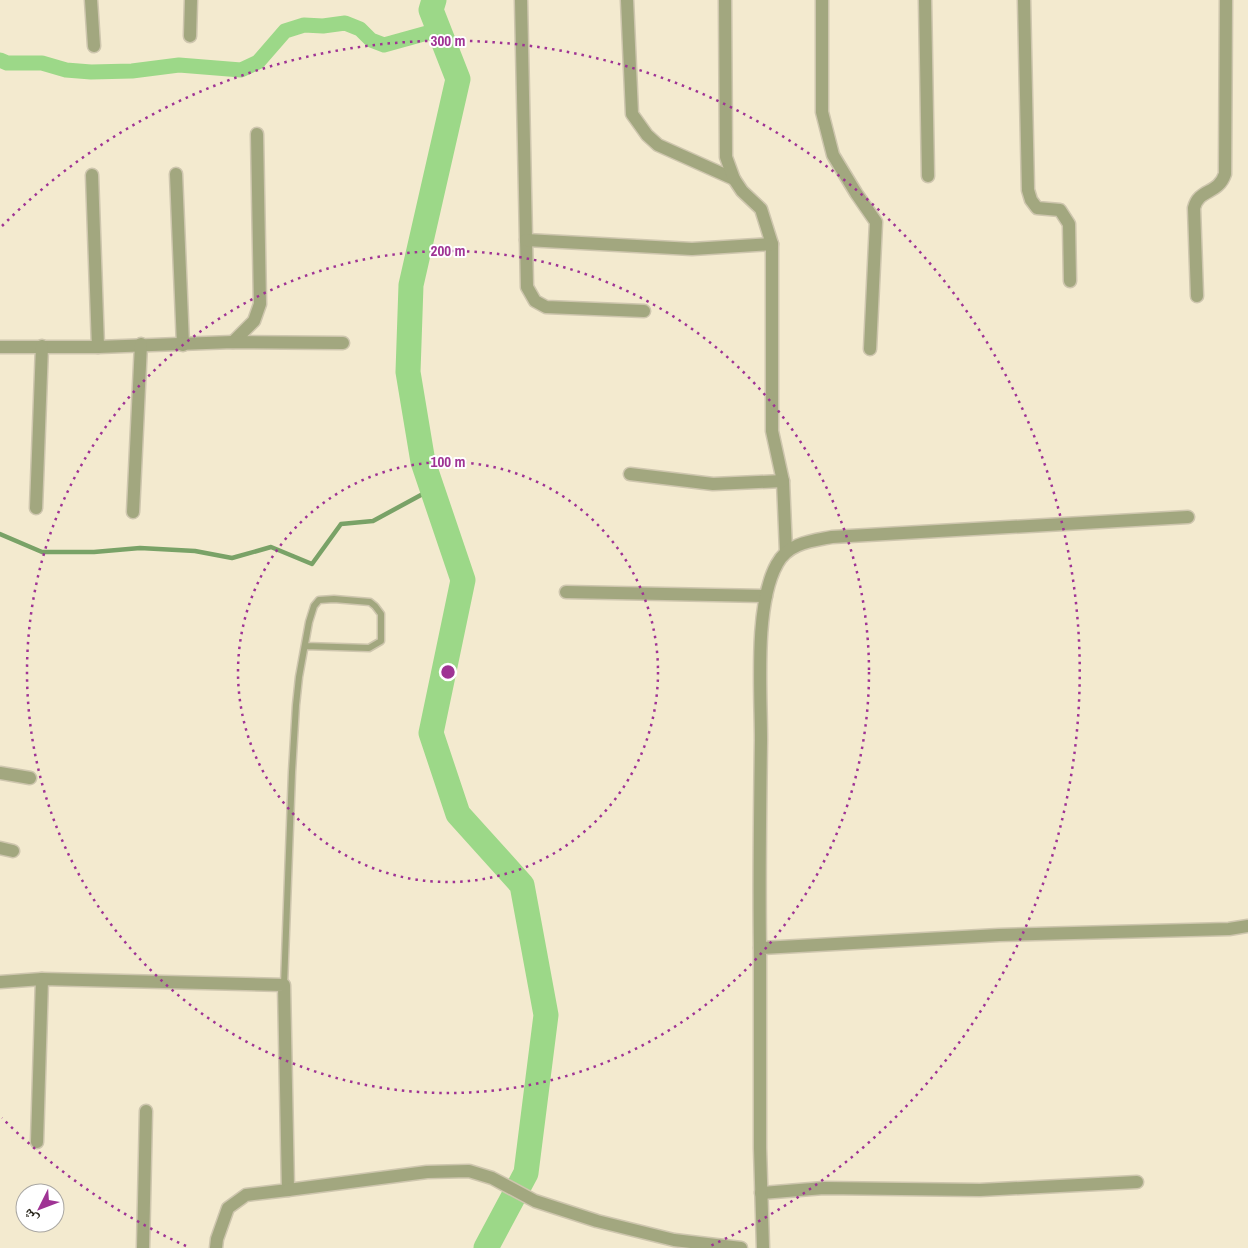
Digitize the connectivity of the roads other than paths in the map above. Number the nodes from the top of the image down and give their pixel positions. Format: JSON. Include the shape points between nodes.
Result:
{"nodes":[{"id":1,"x":91,"y":0,"type":"edge"},
{"id":2,"x":191,"y":0,"type":"edge"},
{"id":3,"x":521,"y":0,"type":"edge"},
{"id":4,"x":627,"y":0,"type":"edge"},
{"id":5,"x":725,"y":0,"type":"edge"},
{"id":6,"x":822,"y":0,"type":"edge"},
{"id":7,"x":926,"y":0,"type":"edge"},
{"id":8,"x":1024,"y":0,"type":"edge"},
{"id":9,"x":1226,"y":0,"type":"edge"},
{"id":10,"x":190,"y":36,"type":"dead end"},
{"id":11,"x":94,"y":46,"type":"dead end"},
{"id":12,"x":257,"y":134,"type":"dead end"},
{"id":13,"x":176,"y":174,"type":"dead end"},
{"id":14,"x":92,"y":175,"type":"dead end"},
{"id":15,"x":928,"y":176,"type":"dead end"},
{"id":16,"x":734,"y":179,"type":"junction"},
{"id":17,"x":526,"y":240,"type":"junction"},
{"id":18,"x":772,"y":244,"type":"junction"},
{"id":19,"x":1070,"y":280,"type":"dead end"},
{"id":20,"x":1197,"y":296,"type":"dead end"},
{"id":21,"x":644,"y":311,"type":"dead end"},
{"id":22,"x":233,"y":342,"type":"junction"},
{"id":23,"x":343,"y":343,"type":"dead end"},
{"id":24,"x":141,"y":344,"type":"junction"},
{"id":25,"x":183,"y":345,"type":"junction"},
{"id":26,"x":42,"y":346,"type":"junction"},
{"id":27,"x":0,"y":347,"type":"edge"},
{"id":28,"x":98,"y":347,"type":"junction"},
{"id":29,"x":870,"y":350,"type":"dead end"},
{"id":30,"x":630,"y":474,"type":"dead end"},
{"id":31,"x":783,"y":481,"type":"junction"},
{"id":32,"x":36,"y":508,"type":"dead end"},
{"id":33,"x":132,"y":512,"type":"dead end"},
{"id":34,"x":1188,"y":517,"type":"dead end"},
{"id":35,"x":786,"y":551,"type":"junction"},
{"id":36,"x":566,"y":592,"type":"dead end"},
{"id":37,"x":766,"y":596,"type":"junction"},
{"id":38,"x":305,"y":646,"type":"junction"},
{"id":39,"x":0,"y":772,"type":"edge"},
{"id":40,"x":30,"y":778,"type":"dead end"},
{"id":41,"x":0,"y":848,"type":"edge"},
{"id":42,"x":13,"y":851,"type":"dead end"},
{"id":43,"x":1248,"y":926,"type":"edge"},
{"id":44,"x":760,"y":948,"type":"junction"},
{"id":45,"x":42,"y":979,"type":"junction"},
{"id":46,"x":0,"y":982,"type":"edge"},
{"id":47,"x":284,"y":985,"type":"junction"},
{"id":48,"x":146,"y":1112,"type":"dead end"},
{"id":49,"x":37,"y":1142,"type":"dead end"},
{"id":50,"x":1137,"y":1182,"type":"dead end"},
{"id":51,"x":288,"y":1190,"type":"junction"},
{"id":52,"x":761,"y":1193,"type":"junction"},
{"id":53,"x":143,"y":1248,"type":"edge"},
{"id":54,"x":216,"y":1248,"type":"edge"},
{"id":55,"x":741,"y":1248,"type":"edge"},
{"id":56,"x":763,"y":1248,"type":"edge"}],
"edges":[{"from":1,"to":11,"type":"street"},
{"from":2,"to":10,"type":"street"},
{"from":3,"to":17,"type":"street"},
{"from":4,"to":16,"type":"street","via":[[632,114],[658,145]]},
{"from":5,"to":16,"type":"street","via":[[726,157]]},
{"from":6,"to":29,"type":"street","via":[[822,112],[833,155],[876,222]]},
{"from":7,"to":15,"type":"street"},
{"from":8,"to":19,"type":"street","via":[[1028,190],[1037,208],[1060,210],[1069,224]]},
{"from":9,"to":20,"type":"street","via":[[1225,174],[1219,185],[1198,198],[1194,208]]},
{"from":12,"to":22,"type":"street","via":[[260,304],[254,321]]},
{"from":13,"to":25,"type":"street"},
{"from":14,"to":28,"type":"street"},
{"from":16,"to":18,"type":"street","via":[[761,209]]},
{"from":17,"to":18,"type":"street","via":[[692,248]]},
{"from":17,"to":21,"type":"street","via":[[527,287],[535,301],[546,306]]},
{"from":18,"to":31,"type":"street","via":[[772,431]]},
{"from":22,"to":23,"type":"street"},
{"from":22,"to":25,"type":"street"},
{"from":24,"to":25,"type":"street"},
{"from":24,"to":28,"type":"street"},
{"from":24,"to":33,"type":"street"},
{"from":26,"to":27,"type":"street"},
{"from":26,"to":28,"type":"street"},
{"from":26,"to":32,"type":"street"},
{"from":30,"to":31,"type":"street","via":[[713,484]]},
{"from":31,"to":35,"type":"street"},
{"from":34,"to":35,"type":"street","via":[[832,537],[800,544]]},
{"from":35,"to":37,"type":"street","via":[[777,563]]},
{"from":36,"to":37,"type":"street"},
{"from":37,"to":44,"type":"street","via":[[762,625]]},
{"from":38,"to":38,"type":"lane","via":[[314,606],[320,600],[370,602],[380,614],[381,641],[369,648]]},
{"from":38,"to":47,"type":"lane","via":[[296,704]]},
{"from":39,"to":40,"type":"street"},
{"from":41,"to":42,"type":"street"},
{"from":43,"to":44,"type":"street"},
{"from":44,"to":52,"type":"street"},
{"from":45,"to":46,"type":"street"},
{"from":45,"to":47,"type":"street"},
{"from":45,"to":49,"type":"street"},
{"from":47,"to":51,"type":"street"},
{"from":48,"to":53,"type":"street"},
{"from":50,"to":52,"type":"street","via":[[980,1190],[824,1188]]},
{"from":51,"to":54,"type":"street","via":[[246,1195],[228,1208]]},
{"from":51,"to":55,"type":"street","via":[[418,1173],[469,1171],[503,1183],[535,1201],[597,1222],[674,1240]]},
{"from":52,"to":56,"type":"street"}]}
